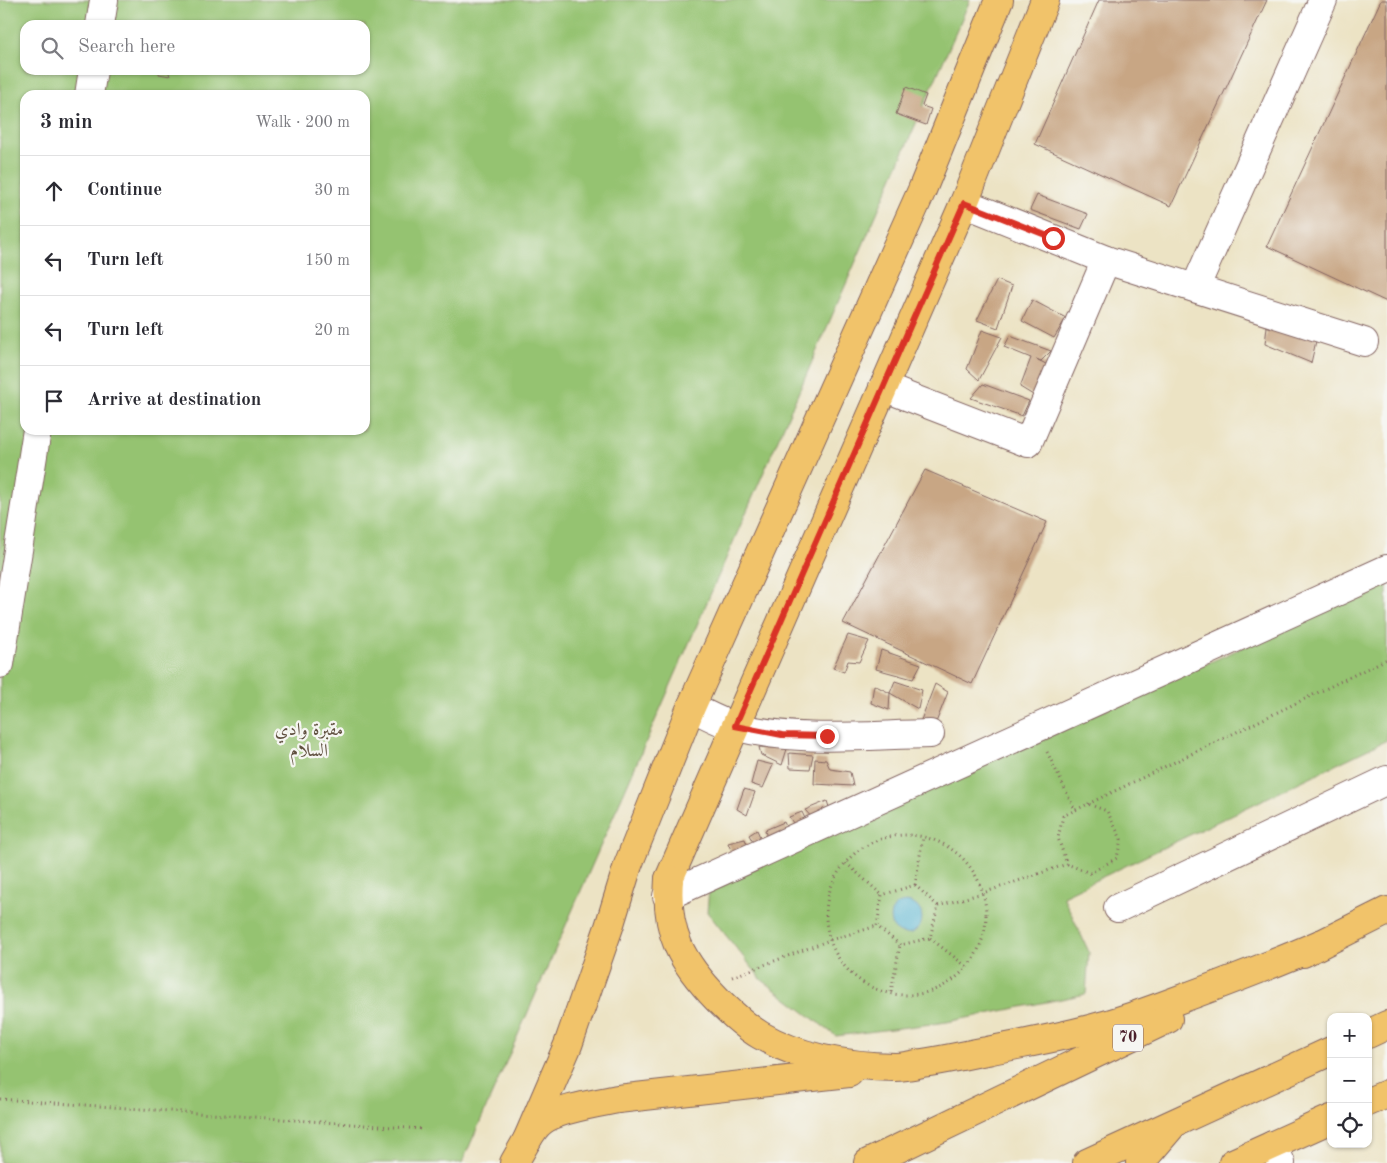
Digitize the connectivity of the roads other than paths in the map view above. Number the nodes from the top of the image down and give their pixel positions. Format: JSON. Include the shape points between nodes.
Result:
{"nodes":[{"id":1,"x":104,"y":0,"type":"edge"},
{"id":2,"x":999,"y":0,"type":"edge"},
{"id":3,"x":1044,"y":0,"type":"edge"},
{"id":4,"x":1322,"y":0,"type":"edge"},
{"id":5,"x":101,"y":20,"type":"edge"},
{"id":6,"x":92,"y":75,"type":"edge"},
{"id":7,"x":90,"y":90,"type":"edge"},
{"id":8,"x":964,"y":203,"type":"junction"},
{"id":9,"x":1106,"y":260,"type":"junction"},
{"id":10,"x":1195,"y":288,"type":"junction"},
{"id":11,"x":1364,"y":342,"type":"dead end"},
{"id":12,"x":884,"y":387,"type":"junction"},
{"id":13,"x":36,"y":435,"type":"edge"},
{"id":14,"x":1387,"y":569,"type":"edge"},
{"id":15,"x":0,"y":664,"type":"edge"},
{"id":16,"x":691,"y":707,"type":"junction"},
{"id":17,"x":735,"y":726,"type":"junction"},
{"id":18,"x":930,"y":734,"type":"dead end"},
{"id":19,"x":1386,"y":783,"type":"edge"},
{"id":20,"x":668,"y":887,"type":"junction"},
{"id":21,"x":1118,"y":908,"type":"dead end"},
{"id":22,"x":1387,"y":911,"type":"edge"},
{"id":23,"x":1320,"y":944,"type":"junction"},
{"id":24,"x":1387,"y":1025,"type":"edge"},
{"id":25,"x":1372,"y":1032,"type":"edge"},
{"id":26,"x":1327,"y":1053,"type":"edge"},
{"id":27,"x":898,"y":1067,"type":"junction"},
{"id":28,"x":1387,"y":1094,"type":"edge"},
{"id":29,"x":1372,"y":1100,"type":"edge"},
{"id":30,"x":1177,"y":1121,"type":"junction"},
{"id":31,"x":1327,"y":1122,"type":"edge"},
{"id":32,"x":521,"y":1152,"type":"edge"},
{"id":33,"x":1277,"y":1154,"type":"edge"},
{"id":34,"x":868,"y":1163,"type":"edge"},
{"id":35,"x":1086,"y":1163,"type":"edge"},
{"id":36,"x":1140,"y":1163,"type":"edge"},
{"id":37,"x":1233,"y":1163,"type":"edge"}],
"edges":[{"from":1,"to":5,"type":"street"},
{"from":2,"to":16,"type":"main road","via":[[922,190]]},
{"from":3,"to":8,"type":"main road"},
{"from":4,"to":10,"type":"street"},
{"from":6,"to":7,"type":"street"},
{"from":8,"to":9,"type":"street"},
{"from":8,"to":12,"type":"main road"},
{"from":9,"to":10,"type":"street"},
{"from":9,"to":12,"type":"street","via":[[1028,443]]},
{"from":10,"to":11,"type":"street"},
{"from":12,"to":17,"type":"main road"},
{"from":13,"to":15,"type":"street"},
{"from":14,"to":20,"type":"street","via":[[1036,729]]},
{"from":16,"to":17,"type":"street"},
{"from":16,"to":32,"type":"main road","via":[[628,865],[568,1045]]},
{"from":17,"to":18,"type":"street","via":[[782,735]]},
{"from":17,"to":20,"type":"main road"},
{"from":19,"to":21,"type":"street"},
{"from":20,"to":27,"type":"main road","via":[[668,913],[679,950],[705,987],[736,1017],[758,1034],[813,1058]]},
{"from":22,"to":23,"type":"main road","number":"70"},
{"from":23,"to":27,"type":"main road","via":[[1235,979],[1101,1026]]},
{"from":23,"to":34,"type":"main road","number":"70"},
{"from":24,"to":25,"type":"main road"},
{"from":26,"to":30,"type":"main road"},
{"from":27,"to":32,"type":"main road","via":[[618,1099],[543,1120]]},
{"from":28,"to":29,"type":"main road"},
{"from":30,"to":35,"type":"main road"},
{"from":30,"to":36,"type":"main road"},
{"from":31,"to":33,"type":"main road"},
{"from":33,"to":37,"type":"main road"}]}
